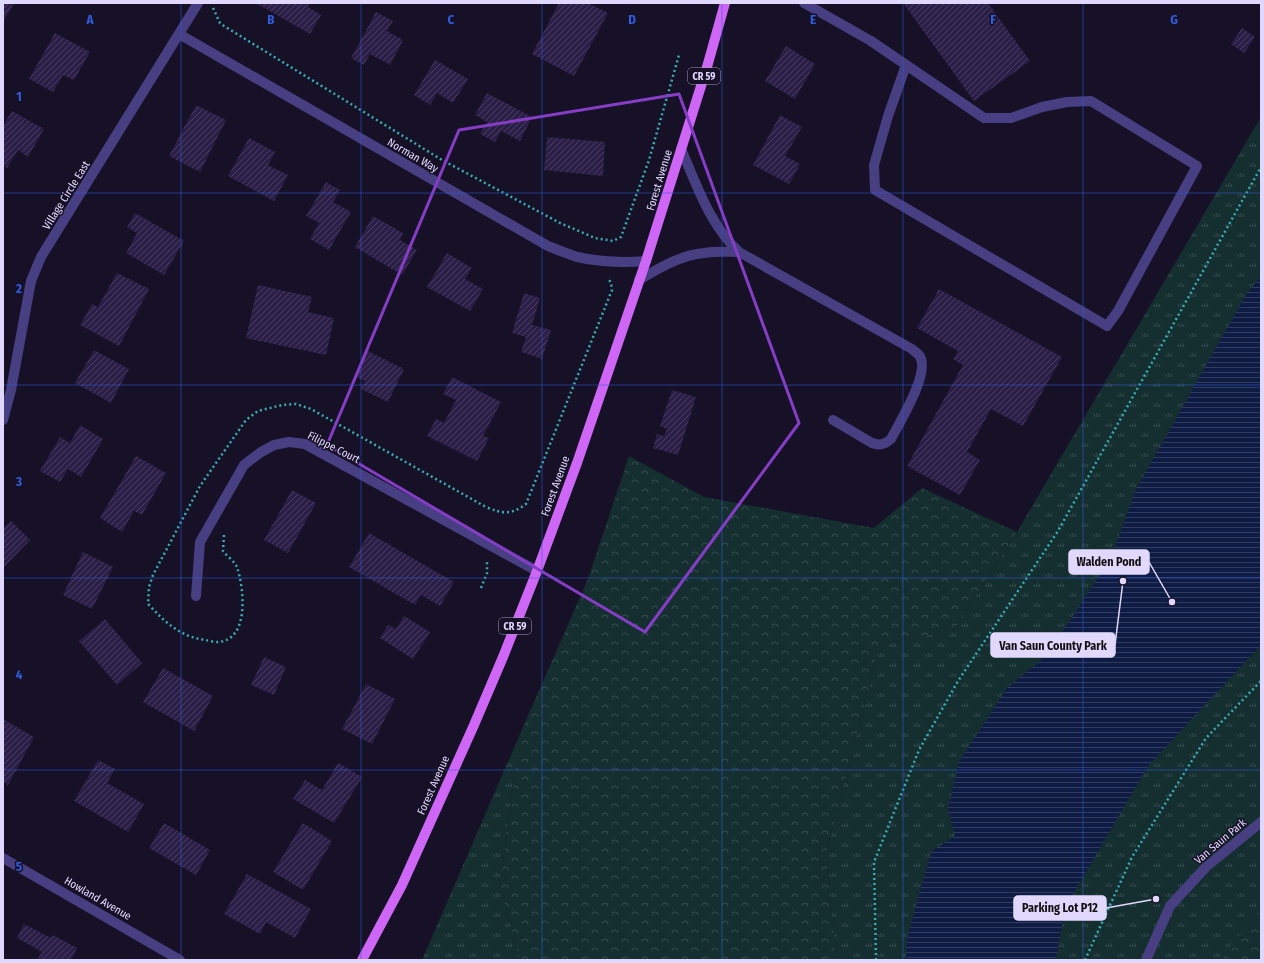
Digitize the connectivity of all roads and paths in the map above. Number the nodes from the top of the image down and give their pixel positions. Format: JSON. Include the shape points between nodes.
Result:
{"nodes":[{"id":1,"x":198,"y":3,"type":"edge"},
{"id":2,"x":212,"y":3,"type":"edge"},
{"id":3,"x":725,"y":3,"type":"edge"},
{"id":4,"x":804,"y":3,"type":"edge"},
{"id":5,"x":179,"y":34,"type":"junction"},
{"id":6,"x":679,"y":55,"type":"dead end"},
{"id":7,"x":906,"y":65,"type":"junction"},
{"id":8,"x":681,"y":149,"type":"junction"},
{"id":9,"x":1261,"y":167,"type":"edge"},
{"id":10,"x":738,"y":252,"type":"junction"},
{"id":11,"x":646,"y":261,"type":"junction"},
{"id":12,"x":608,"y":278,"type":"dead end"},
{"id":13,"x":639,"y":280,"type":"junction"},
{"id":14,"x":3,"y":420,"type":"edge"},
{"id":15,"x":833,"y":420,"type":"dead end"},
{"id":16,"x":224,"y":530,"type":"dead end"},
{"id":17,"x":486,"y":559,"type":"dead end"},
{"id":18,"x":537,"y":571,"type":"junction"},
{"id":19,"x":481,"y":588,"type":"dead end"},
{"id":20,"x":196,"y":596,"type":"dead end"},
{"id":21,"x":1261,"y":681,"type":"edge"},
{"id":22,"x":1261,"y":822,"type":"edge"},
{"id":23,"x":3,"y":858,"type":"edge"},
{"id":24,"x":180,"y":960,"type":"edge"},
{"id":25,"x":362,"y":960,"type":"edge"},
{"id":26,"x":876,"y":960,"type":"edge"},
{"id":27,"x":1085,"y":960,"type":"edge"},
{"id":28,"x":1146,"y":960,"type":"edge"}],
"edges":[{"from":1,"to":5,"type":"street","name":"Village Circle East"},
{"from":2,"to":6,"type":"path","via":[[224,26],[442,160],[560,223],[595,238],[613,241],[621,237],[649,160]]},
{"from":3,"to":8,"type":"main road","name":"Forest Avenue","number":"CR 59"},
{"from":4,"to":7,"type":"street","via":[[871,41]]},
{"from":5,"to":11,"type":"street","name":"Norman Way","via":[[548,246],[606,262]]},
{"from":5,"to":14,"type":"street","name":"Village Circle East","via":[[41,257],[31,281]]},
{"from":7,"to":7,"type":"street","via":[[984,118],[1011,118],[1042,107],[1091,101],[1197,166],[1118,311],[1106,326],[875,190],[874,165]]},
{"from":8,"to":10,"type":"street","via":[[711,218]]},
{"from":8,"to":11,"type":"main road","name":"Forest Avenue","number":"CR 59"},
{"from":9,"to":26,"type":"path","via":[[1058,531],[958,681],[919,750],[874,862]]},
{"from":10,"to":13,"type":"street","via":[[703,252],[685,257]]},
{"from":10,"to":15,"type":"street","via":[[919,355],[922,362],[918,388],[891,439],[885,444],[877,445]]},
{"from":11,"to":13,"type":"main road","name":"Forest Avenue","number":"CR 59"},
{"from":12,"to":16,"type":"path","via":[[612,290],[526,504],[520,509],[503,512],[486,507],[311,409],[296,404],[258,411],[246,420],[200,486],[153,575],[148,604],[166,623],[193,638],[218,642],[229,638],[239,628],[243,604],[241,584],[236,565],[223,551]]},
{"from":13,"to":18,"type":"main road","name":"Forest Avenue","number":"CR 59","via":[[577,464]]},
{"from":17,"to":19,"type":"path","via":[[487,572]]},
{"from":18,"to":20,"type":"street","name":"Filippe Court","via":[[305,444],[289,442],[274,445],[244,465],[200,542]]},
{"from":18,"to":25,"type":"main road","name":"Forest Avenue","number":"CR 59","via":[[503,657],[402,885]]},
{"from":21,"to":27,"type":"path","via":[[1206,738],[1132,857]]},
{"from":22,"to":28,"type":"street","name":"Van Saun Park","via":[[1206,866],[1170,906]]},
{"from":23,"to":24,"type":"street","name":"Howland Avenue"}]}
